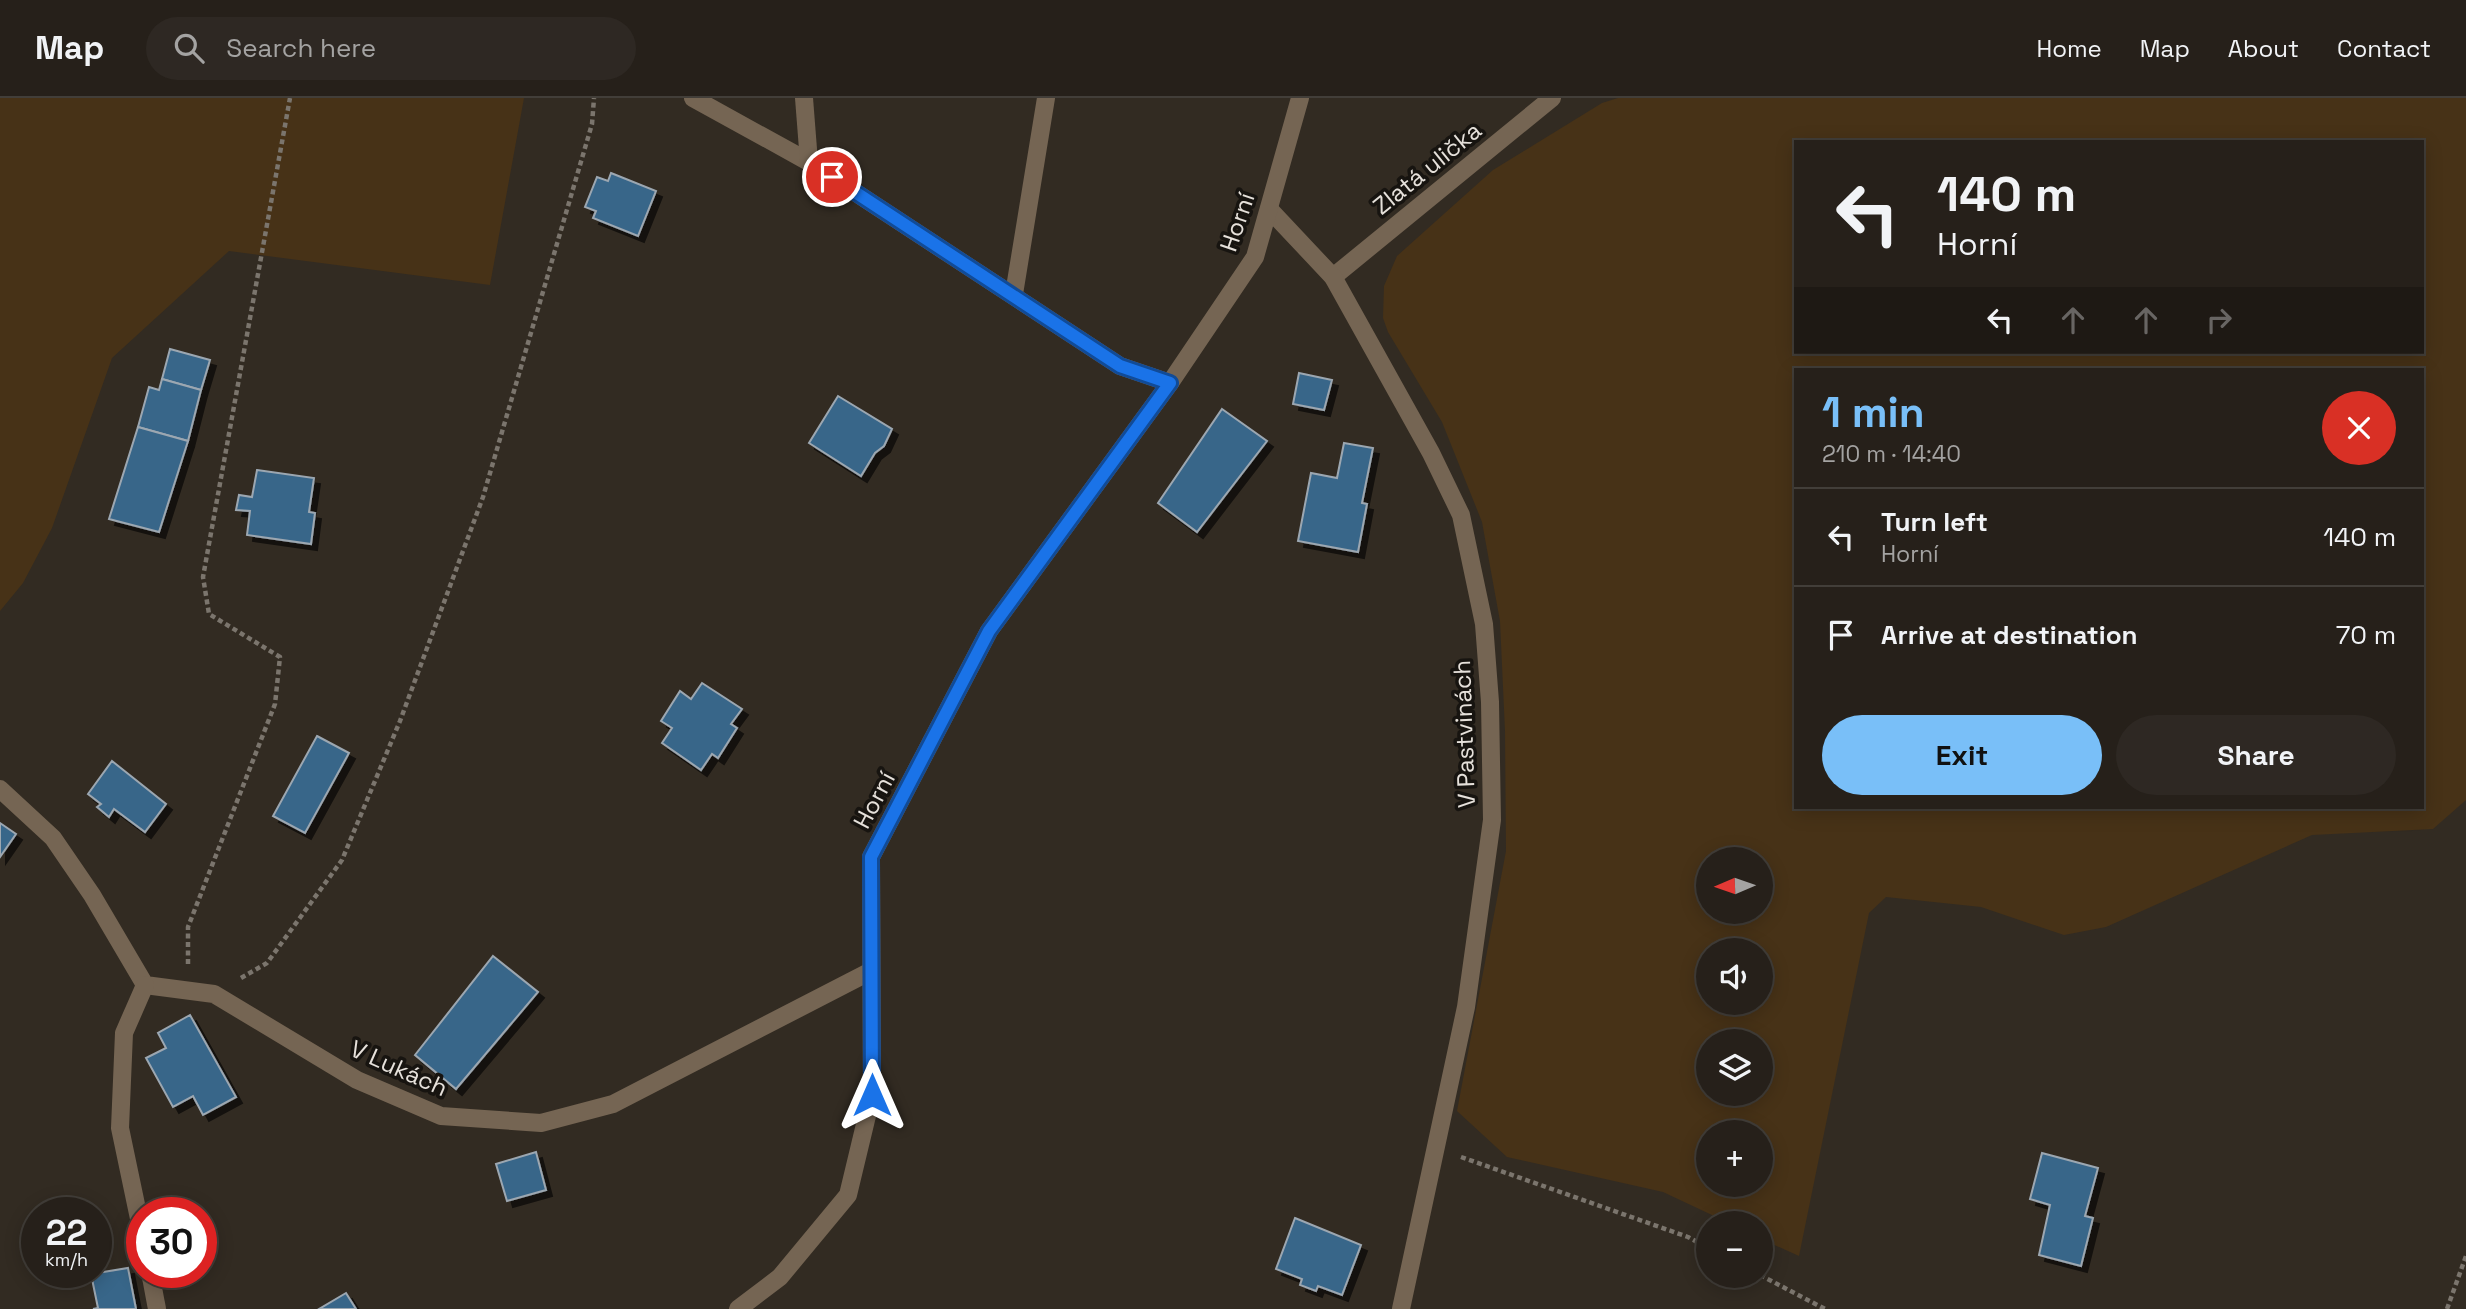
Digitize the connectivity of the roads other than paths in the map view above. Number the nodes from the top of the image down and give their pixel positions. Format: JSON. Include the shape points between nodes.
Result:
{"nodes":[{"id":1,"x":693,"y":98,"type":"edge"},
{"id":2,"x":804,"y":98,"type":"edge"},
{"id":3,"x":1046,"y":98,"type":"edge"},
{"id":4,"x":1300,"y":98,"type":"edge"},
{"id":5,"x":1552,"y":98,"type":"edge"},
{"id":6,"x":809,"y":162,"type":"junction"},
{"id":7,"x":1269,"y":209,"type":"junction"},
{"id":8,"x":1333,"y":276,"type":"junction"},
{"id":9,"x":1014,"y":294,"type":"junction"},
{"id":10,"x":1170,"y":383,"type":"junction"},
{"id":11,"x":0,"y":789,"type":"edge"},
{"id":12,"x":872,"y":971,"type":"junction"},
{"id":13,"x":145,"y":985,"type":"junction"},
{"id":14,"x":134,"y":1197,"type":"edge"},
{"id":15,"x":153,"y":1288,"type":"edge"},
{"id":16,"x":157,"y":1309,"type":"edge"},
{"id":17,"x":738,"y":1309,"type":"edge"},
{"id":18,"x":1401,"y":1309,"type":"edge"}],
"edges":[{"from":1,"to":6,"type":"street"},
{"from":2,"to":6,"type":"street"},
{"from":3,"to":9,"type":"street"},
{"from":4,"to":7,"type":"street","name":"Horní"},
{"from":5,"to":8,"type":"street","name":"Zlatá ulička"},
{"from":6,"to":9,"type":"street"},
{"from":7,"to":8,"type":"street","name":"V Pastvinách"},
{"from":7,"to":10,"type":"street","name":"Horní","via":[[1255,257]]},
{"from":8,"to":18,"type":"street","name":"V Pastvinách","via":[[1461,515],[1484,624],[1490,702],[1492,820],[1466,1007]]},
{"from":9,"to":10,"type":"street","via":[[1120,366]]},
{"from":10,"to":12,"type":"street","name":"Horní","via":[[989,631],[871,857]]},
{"from":11,"to":13,"type":"street","via":[[53,838]]},
{"from":12,"to":13,"type":"street","name":"V Lukách","via":[[613,1104],[541,1123],[441,1116],[358,1080],[214,994]]},
{"from":12,"to":17,"type":"street","name":"Horní","via":[[872,1095],[848,1195],[780,1277]]},
{"from":13,"to":14,"type":"street","via":[[124,1032],[120,1128]]},
{"from":15,"to":16,"type":"street"}]}
